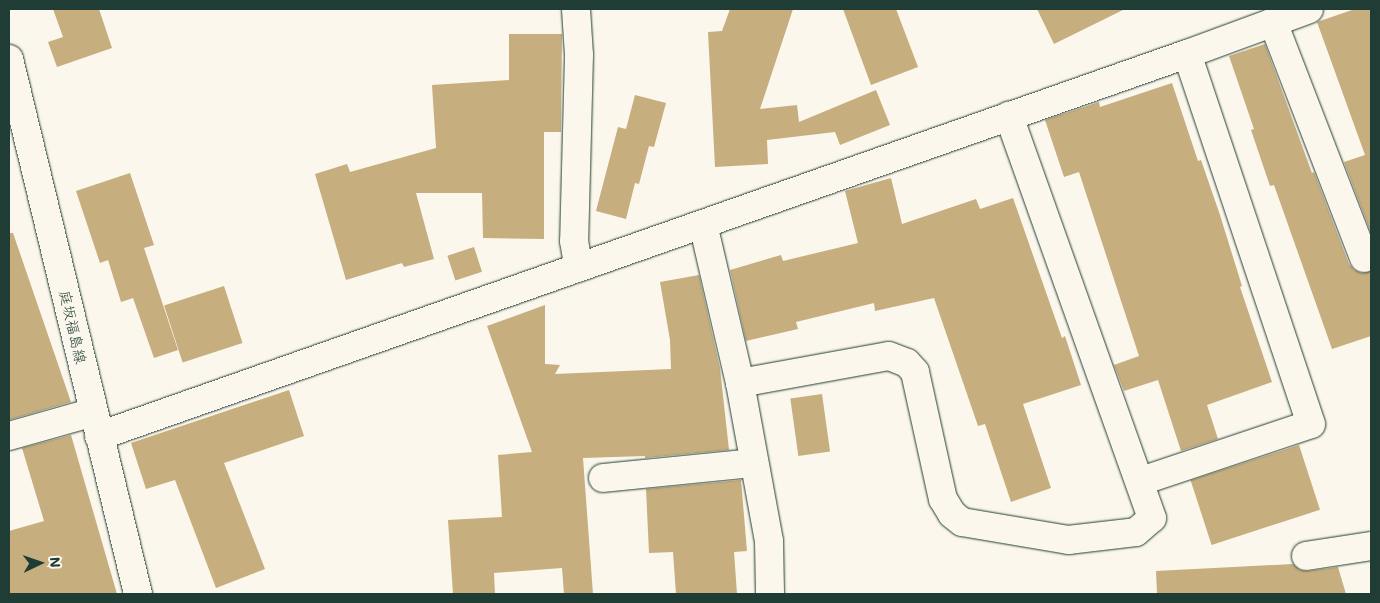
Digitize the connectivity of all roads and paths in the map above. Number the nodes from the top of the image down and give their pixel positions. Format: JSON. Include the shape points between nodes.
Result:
{"nodes":[{"id":1,"x":576,"y":9,"type":"edge"},
{"id":2,"x":1309,"y":9,"type":"edge"},
{"id":3,"x":1273,"y":22,"type":"junction"},
{"id":4,"x":1187,"y":54,"type":"junction"},
{"id":5,"x":9,"y":59,"type":"edge"},
{"id":6,"x":1010,"y":116,"type":"junction"},
{"id":7,"x":16,"y":123,"type":"edge"},
{"id":8,"x":703,"y":224,"type":"junction"},
{"id":9,"x":1364,"y":258,"type":"dead end"},
{"id":10,"x":579,"y":268,"type":"junction"},
{"id":11,"x":740,"y":383,"type":"junction"},
{"id":12,"x":96,"y":424,"type":"junction"},
{"id":13,"x":9,"y":436,"type":"edge"},
{"id":14,"x":753,"y":463,"type":"junction"},
{"id":15,"x":603,"y":478,"type":"dead end"},
{"id":16,"x":1141,"y":481,"type":"junction"},
{"id":17,"x":1371,"y":546,"type":"edge"},
{"id":18,"x":1306,"y":556,"type":"dead end"},
{"id":19,"x":138,"y":594,"type":"edge"},
{"id":20,"x":770,"y":594,"type":"edge"}],
"edges":[{"from":1,"to":10,"type":"street","via":[[579,55],[574,241]]},
{"from":2,"to":3,"type":"street"},
{"from":3,"to":4,"type":"street"},
{"from":3,"to":9,"type":"street"},
{"from":4,"to":6,"type":"street"},
{"from":4,"to":16,"type":"street","via":[[1311,424]]},
{"from":5,"to":7,"type":"street","name":"庭坂福島線"},
{"from":6,"to":8,"type":"street"},
{"from":6,"to":16,"type":"street"},
{"from":7,"to":12,"type":"street","name":"庭坂福島線"},
{"from":8,"to":10,"type":"street"},
{"from":8,"to":11,"type":"street"},
{"from":10,"to":12,"type":"street"},
{"from":11,"to":14,"type":"street"},
{"from":11,"to":16,"type":"street","via":[[890,356],[907,363],[915,372],[943,499],[952,514],[962,522],[1068,540],[1136,532],[1152,518]]},
{"from":12,"to":13,"type":"street"},
{"from":12,"to":19,"type":"street","name":"庭坂福島線"},
{"from":14,"to":15,"type":"street"},
{"from":14,"to":20,"type":"street","via":[[769,541]]},
{"from":17,"to":18,"type":"street"}]}
